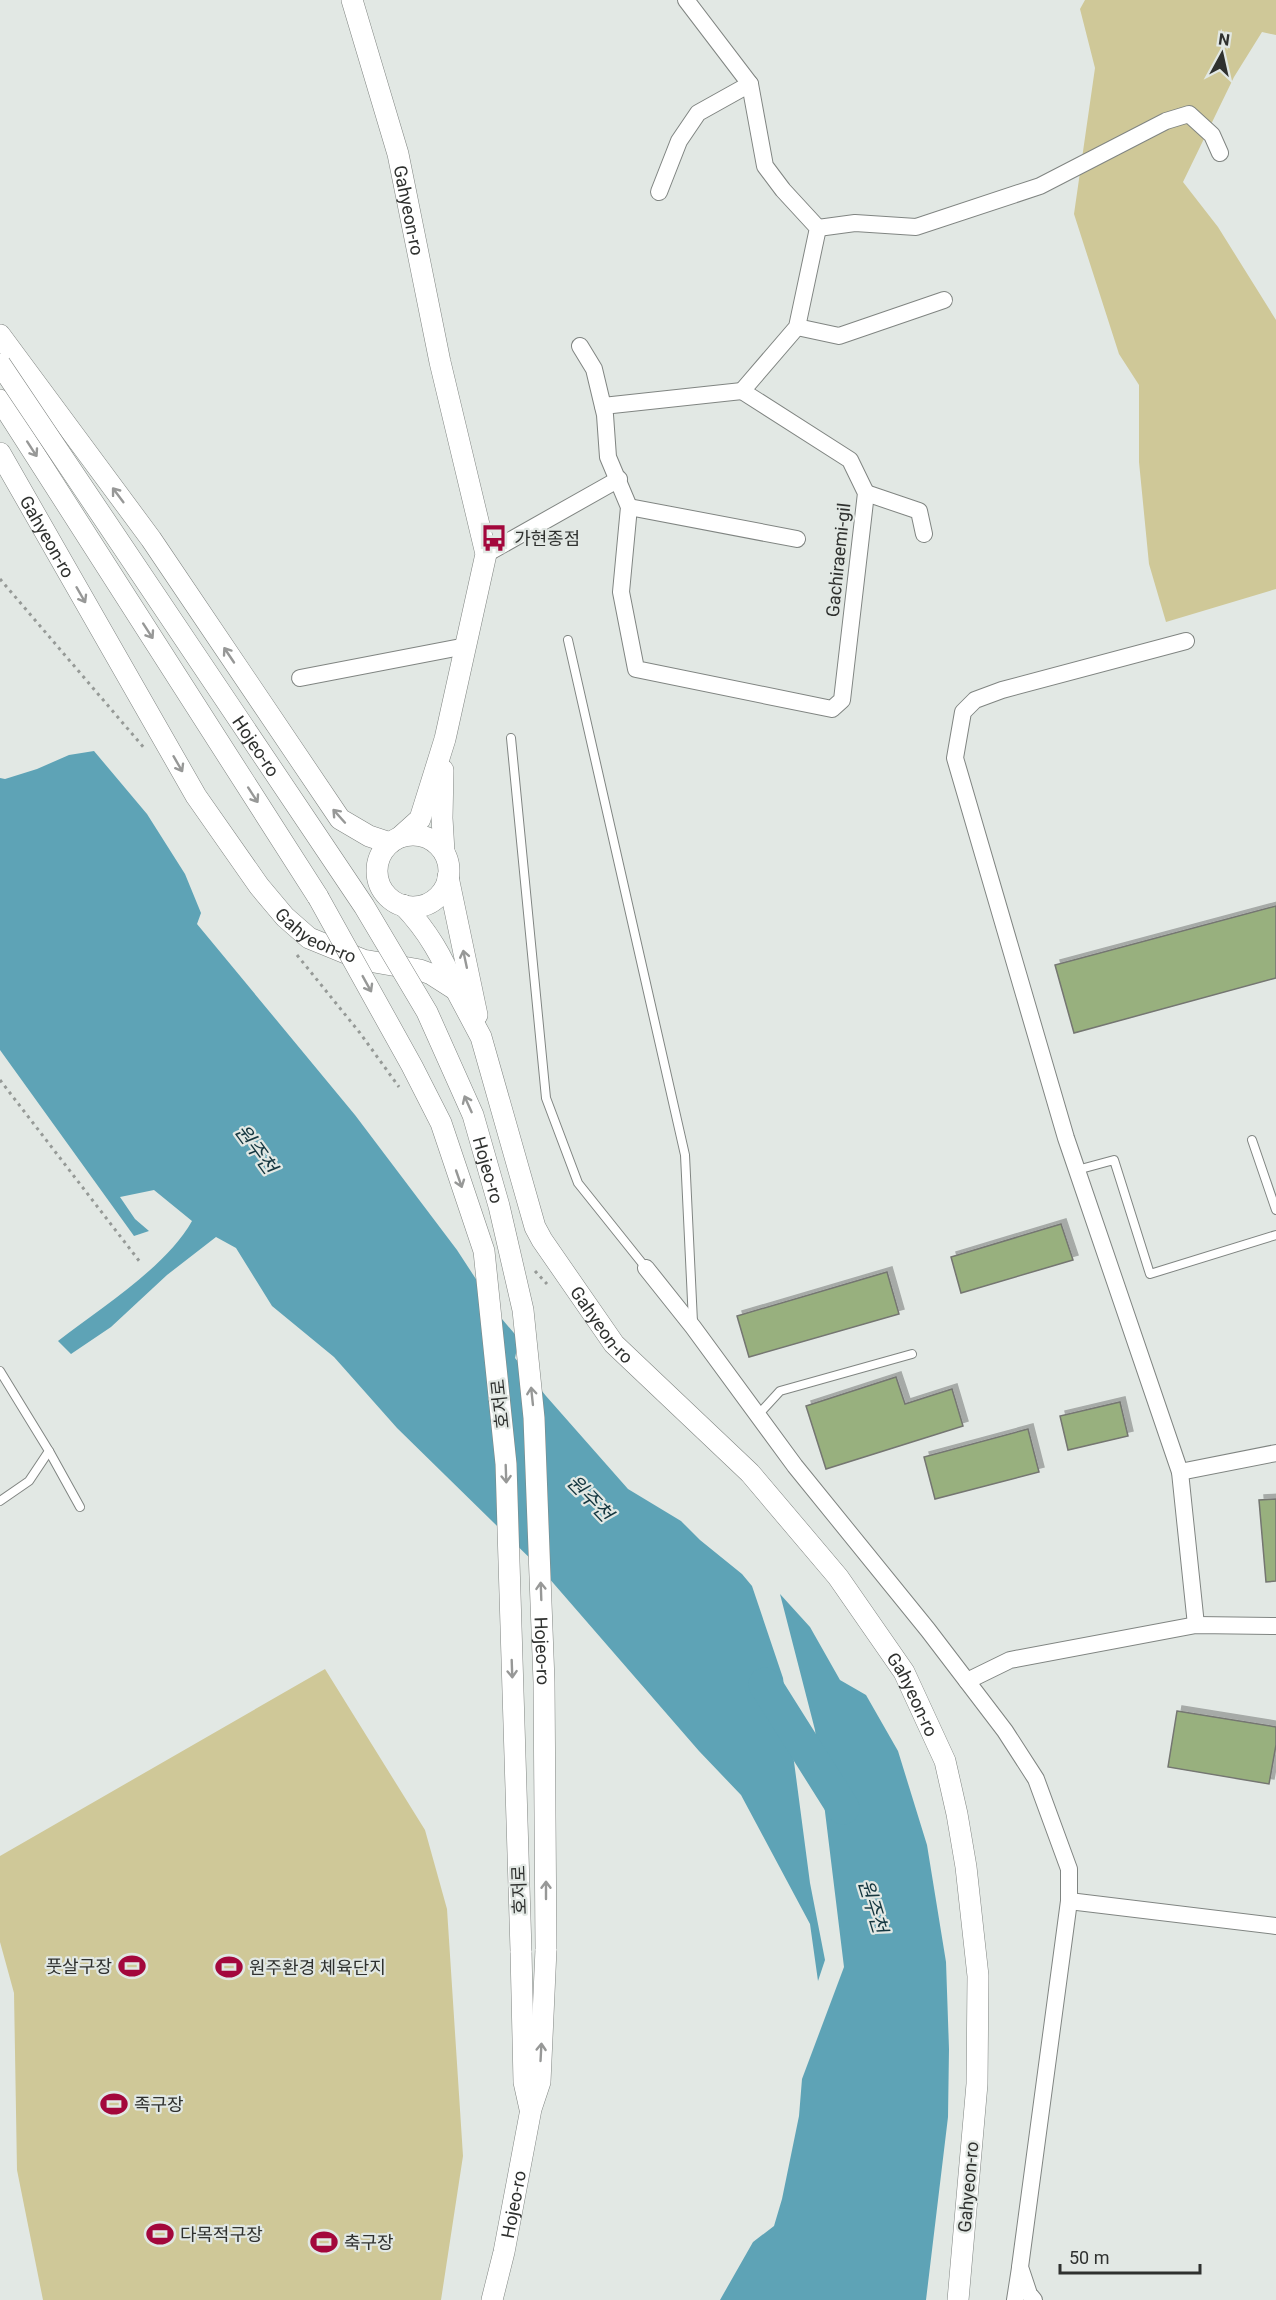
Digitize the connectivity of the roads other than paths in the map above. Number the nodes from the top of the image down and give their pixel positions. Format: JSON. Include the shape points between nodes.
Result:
{"nodes":[{"id":1,"x":352,"y":0,"type":"edge"},
{"id":2,"x":686,"y":0,"type":"edge"},
{"id":3,"x":750,"y":84,"type":"junction"},
{"id":4,"x":1220,"y":153,"type":"dead end"},
{"id":5,"x":659,"y":192,"type":"dead end"},
{"id":6,"x":818,"y":228,"type":"junction"},
{"id":7,"x":944,"y":300,"type":"dead end"},
{"id":8,"x":797,"y":327,"type":"junction"},
{"id":9,"x":0,"y":335,"type":"edge"},
{"id":10,"x":580,"y":346,"type":"dead end"},
{"id":11,"x":0,"y":364,"type":"edge"},
{"id":12,"x":742,"y":391,"type":"junction"},
{"id":13,"x":0,"y":400,"type":"edge"},
{"id":14,"x":603,"y":406,"type":"junction"},
{"id":15,"x":0,"y":453,"type":"edge"},
{"id":16,"x":619,"y":478,"type":"junction"},
{"id":17,"x":866,"y":493,"type":"junction"},
{"id":18,"x":629,"y":507,"type":"junction"},
{"id":19,"x":924,"y":534,"type":"dead end"},
{"id":20,"x":797,"y":539,"type":"dead end"},
{"id":21,"x":486,"y":554,"type":"junction"},
{"id":22,"x":568,"y":640,"type":"dead end"},
{"id":23,"x":1186,"y":641,"type":"dead end"},
{"id":24,"x":465,"y":646,"type":"junction"},
{"id":25,"x":300,"y":678,"type":"dead end"},
{"id":26,"x":511,"y":738,"type":"dead end"},
{"id":27,"x":445,"y":739,"type":"junction"},
{"id":28,"x":395,"y":840,"type":"junction"},
{"id":29,"x":444,"y":852,"type":"junction"},
{"id":30,"x":448,"y":877,"type":"junction"},
{"id":31,"x":404,"y":905,"type":"junction"},
{"id":32,"x":456,"y":990,"type":"junction"},
{"id":33,"x":481,"y":1037,"type":"junction"},
{"id":34,"x":1252,"y":1140,"type":"dead end"},
{"id":35,"x":1077,"y":1170,"type":"junction"},
{"id":36,"x":1276,"y":1210,"type":"edge"},
{"id":37,"x":1276,"y":1235,"type":"edge"},
{"id":38,"x":646,"y":1268,"type":"joint"},
{"id":39,"x":693,"y":1326,"type":"junction"},
{"id":40,"x":912,"y":1354,"type":"dead end"},
{"id":41,"x":1,"y":1375,"type":"edge"},
{"id":42,"x":758,"y":1415,"type":"junction"},
{"id":43,"x":49,"y":1451,"type":"junction"},
{"id":44,"x":1276,"y":1453,"type":"edge"},
{"id":45,"x":1180,"y":1472,"type":"junction"},
{"id":46,"x":0,"y":1501,"type":"edge"},
{"id":47,"x":80,"y":1507,"type":"dead end"},
{"id":48,"x":1196,"y":1625,"type":"junction"},
{"id":49,"x":1276,"y":1626,"type":"edge"},
{"id":50,"x":967,"y":1681,"type":"junction"},
{"id":51,"x":1069,"y":1901,"type":"junction"},
{"id":52,"x":1276,"y":1926,"type":"edge"},
{"id":53,"x":521,"y":1951,"type":"joint"},
{"id":54,"x":531,"y":2109,"type":"junction"},
{"id":55,"x":1020,"y":2267,"type":"junction"},
{"id":56,"x":492,"y":2300,"type":"edge"},
{"id":57,"x":958,"y":2300,"type":"edge"},
{"id":58,"x":1015,"y":2300,"type":"edge"},
{"id":59,"x":1034,"y":2300,"type":"edge"}],
"edges":[{"from":1,"to":21,"type":"street","name":"Gahyeon-ro","via":[[398,154],[440,362]]},
{"from":2,"to":3,"type":"street"},
{"from":3,"to":5,"type":"street","via":[[698,113],[680,141]]},
{"from":3,"to":6,"type":"street","via":[[765,166]]},
{"from":4,"to":6,"type":"street","via":[[1212,135],[1189,114],[1157,125],[1040,186],[916,227],[855,223]]},
{"from":6,"to":8,"type":"street"},
{"from":7,"to":8,"type":"street","via":[[839,336]]},
{"from":8,"to":12,"type":"street"},
{"from":28,"to":9,"type":"street","one_way":true,"via":[[369,836],[340,819],[151,539]]},
{"from":10,"to":14,"type":"street","name":"Gachiraemi-gil","via":[[594,369]]},
{"from":54,"to":11,"type":"street","name":"Hojeo-ro","one_way":true,"bridge":true,"via":[[540,2082],[546,1949],[544,1682],[534,1418],[523,1310],[473,1114],[427,1012],[364,906]]},
{"from":12,"to":14,"type":"street"},
{"from":12,"to":17,"type":"street","name":"Gachiraemi-gil","via":[[850,460]]},
{"from":13,"to":53,"type":"street","name":"호저로","one_way":true,"bridge":true,"via":[[318,897],[441,1123],[484,1251],[506,1464]]},
{"from":14,"to":16,"type":"street","name":"Gachiraemi-gil","via":[[608,457]]},
{"from":15,"to":32,"type":"street","name":"Gahyeon-ro","one_way":true,"via":[[196,796],[285,917],[309,938],[363,960],[420,970]]},
{"from":16,"to":18,"type":"street","name":"Gachiraemi-gil"},
{"from":16,"to":21,"type":"street"},
{"from":17,"to":18,"type":"street","name":"Gachiraemi-gil","via":[[842,700],[832,709],[636,669],[621,592]]},
{"from":17,"to":19,"type":"street","via":[[919,511]]},
{"from":18,"to":20,"type":"street"},
{"from":21,"to":24,"type":"street","name":"Gahyeon-ro"},
{"from":22,"to":39,"type":"lane","via":[[685,1155]]},
{"from":23,"to":35,"type":"street","via":[[1002,690],[975,700],[963,712],[955,758]]},
{"from":24,"to":25,"type":"street"},
{"from":24,"to":27,"type":"street","name":"Gahyeon-ro"},
{"from":26,"to":38,"type":"lane","via":[[546,1098],[578,1183]]},
{"from":27,"to":28,"type":"street","via":[[420,819]]},
{"from":27,"to":29,"type":"street"},
{"from":28,"to":29,"type":"street","via":[[413,835],[425,837]]},
{"from":28,"to":31,"type":"street","via":[[382,852],[377,873],[385,894]]},
{"from":29,"to":30,"type":"street"},
{"from":30,"to":31,"type":"street","via":[[436,898],[415,907]]},
{"from":33,"to":30,"type":"street","one_way":true},
{"from":31,"to":32,"type":"street","via":[[422,924]]},
{"from":32,"to":33,"type":"street","name":"Gahyeon-ro"},
{"from":33,"to":57,"type":"street","name":"Gahyeon-ro","via":[[542,1240],[614,1344],[750,1473],[838,1577],[904,1672],[945,1761],[966,1867],[978,1976],[977,2084]]},
{"from":34,"to":36,"type":"lane"},
{"from":35,"to":37,"type":"lane","via":[[1114,1160],[1150,1274]]},
{"from":35,"to":45,"type":"street"},
{"from":38,"to":39,"type":"street"},
{"from":39,"to":42,"type":"street"},
{"from":40,"to":42,"type":"lane","via":[[780,1391]]},
{"from":41,"to":43,"type":"lane"},
{"from":42,"to":50,"type":"street"},
{"from":43,"to":46,"type":"lane","via":[[28,1481]]},
{"from":43,"to":47,"type":"lane"},
{"from":44,"to":45,"type":"street"},
{"from":45,"to":48,"type":"street"},
{"from":48,"to":49,"type":"street"},
{"from":48,"to":50,"type":"street","via":[[1010,1660]]},
{"from":50,"to":51,"type":"street","via":[[1036,1779],[1069,1869]]},
{"from":51,"to":52,"type":"street"},
{"from":51,"to":55,"type":"street"},
{"from":53,"to":54,"type":"street","name":"Hojeo-ro","via":[[524,2082]]},
{"from":54,"to":56,"type":"street","name":"Hojeo-ro"},
{"from":55,"to":58,"type":"street"},
{"from":55,"to":59,"type":"street"}]}
